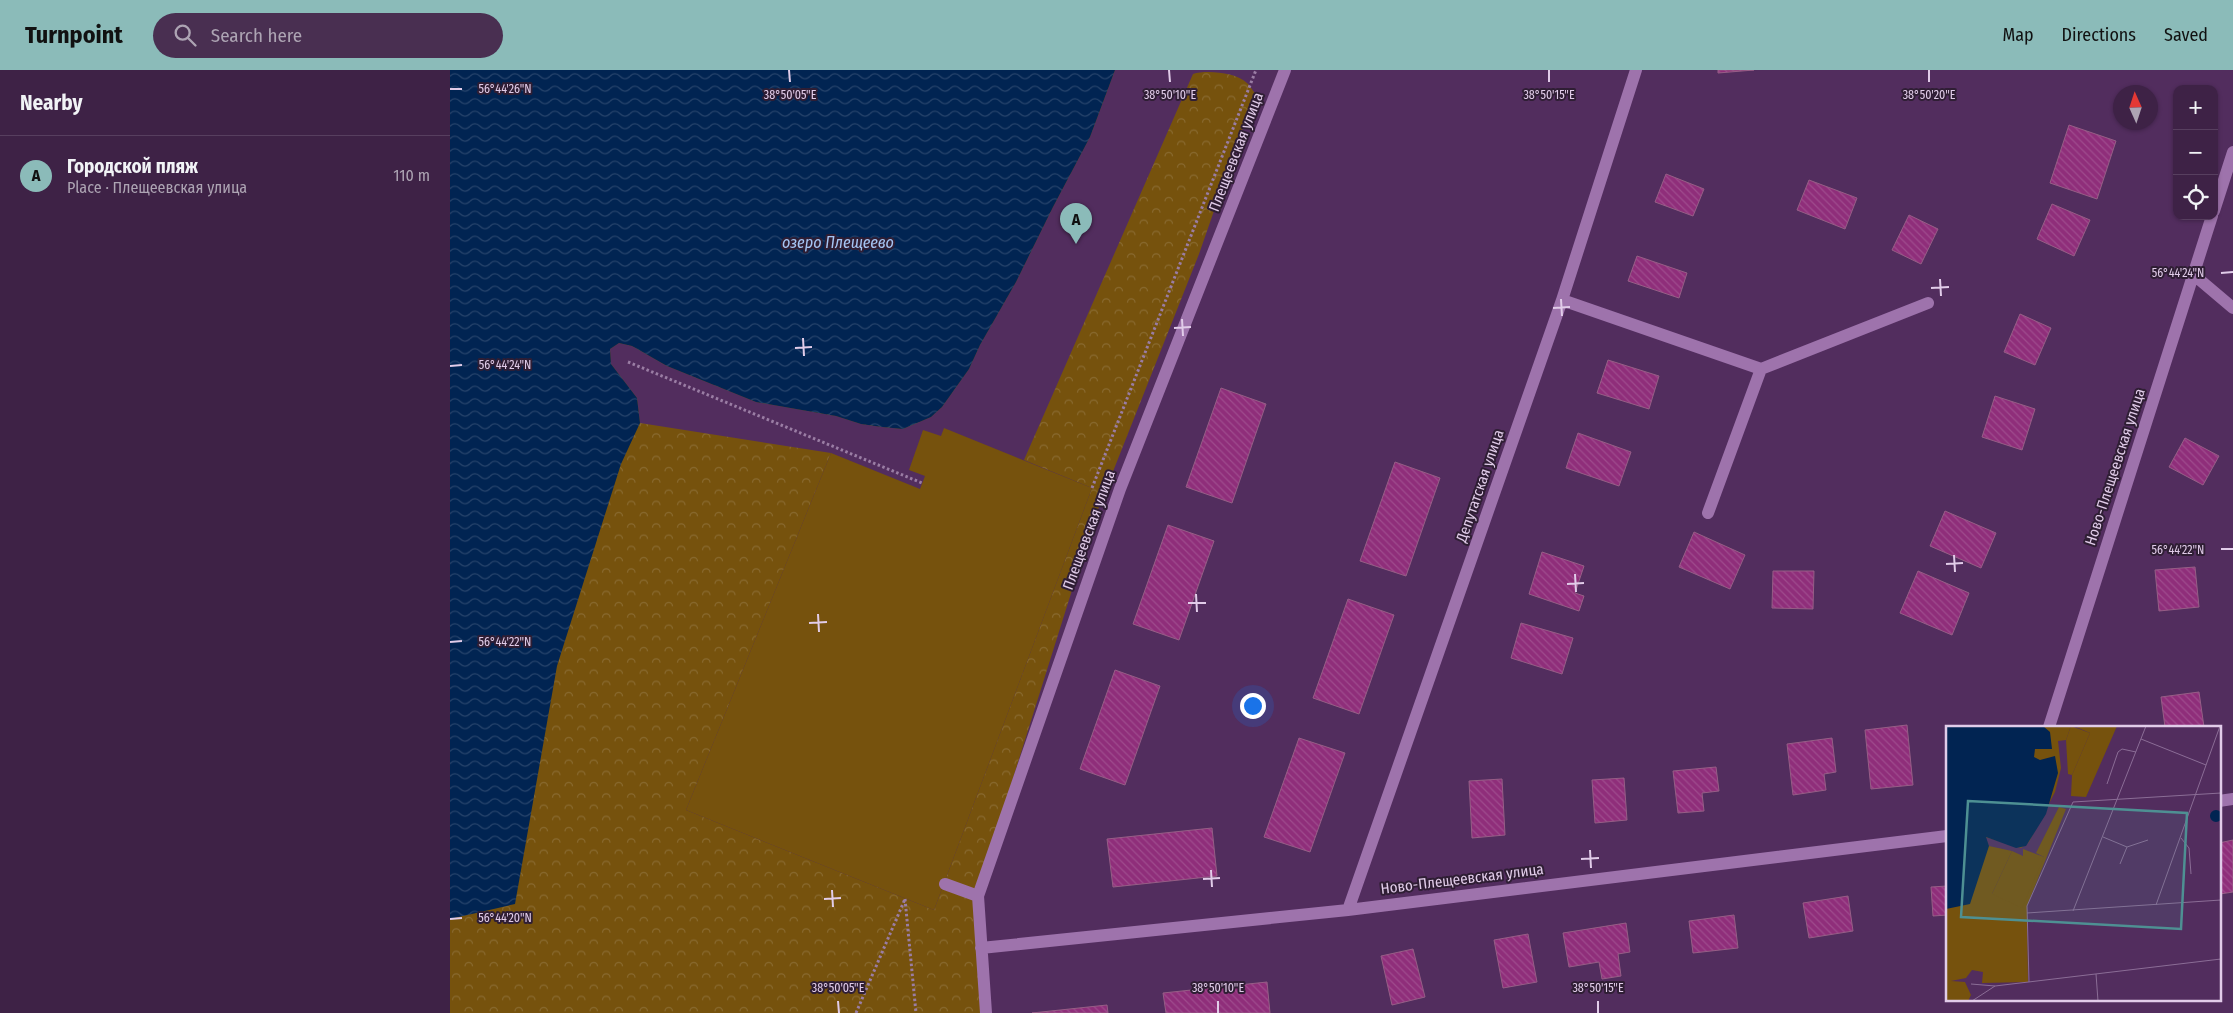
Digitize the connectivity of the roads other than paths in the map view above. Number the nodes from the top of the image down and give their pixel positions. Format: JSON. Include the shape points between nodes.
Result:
{"nodes":[{"id":1,"x":1285,"y":70,"type":"edge"},
{"id":2,"x":1636,"y":70,"type":"edge"},
{"id":3,"x":2233,"y":152,"type":"edge"},
{"id":4,"x":2218,"y":198,"type":"edge"},
{"id":5,"x":2211,"y":220,"type":"edge"},
{"id":6,"x":2194,"y":275,"type":"junction"},
{"id":7,"x":1562,"y":300,"type":"junction"},
{"id":8,"x":1928,"y":303,"type":"dead end"},
{"id":9,"x":2233,"y":308,"type":"edge"},
{"id":10,"x":1761,"y":369,"type":"junction"},
{"id":11,"x":1708,"y":513,"type":"dead end"},
{"id":12,"x":2049,"y":726,"type":"edge"},
{"id":13,"x":2233,"y":799,"type":"edge"},
{"id":14,"x":2220,"y":801,"type":"edge"},
{"id":15,"x":1946,"y":836,"type":"edge"},
{"id":16,"x":945,"y":884,"type":"dead end"},
{"id":17,"x":978,"y":896,"type":"junction"},
{"id":18,"x":1348,"y":910,"type":"junction"},
{"id":19,"x":981,"y":948,"type":"junction"},
{"id":20,"x":986,"y":1013,"type":"edge"}],
"edges":[{"from":1,"to":17,"type":"street","name":"Плещеевская улица","via":[[1120,489]]},
{"from":2,"to":7,"type":"street","name":"Депутатская улица"},
{"from":3,"to":4,"type":"street"},
{"from":5,"to":6,"type":"street","name":"Ново-Плещеевская улица"},
{"from":6,"to":9,"type":"street"},
{"from":6,"to":12,"type":"street","name":"Ново-Плещеевская улица"},
{"from":7,"to":10,"type":"street"},
{"from":7,"to":18,"type":"street","name":"Депутатская улица"},
{"from":8,"to":10,"type":"street"},
{"from":10,"to":11,"type":"street"},
{"from":13,"to":14,"type":"street"},
{"from":15,"to":18,"type":"street","name":"Ново-Плещеевская улица"},
{"from":16,"to":17,"type":"street"},
{"from":17,"to":19,"type":"street","name":"Плещеевская улица"},
{"from":18,"to":19,"type":"street","name":"Ново-Плещеевская улица"},
{"from":19,"to":20,"type":"street","name":"Плещеевская улица"}]}
